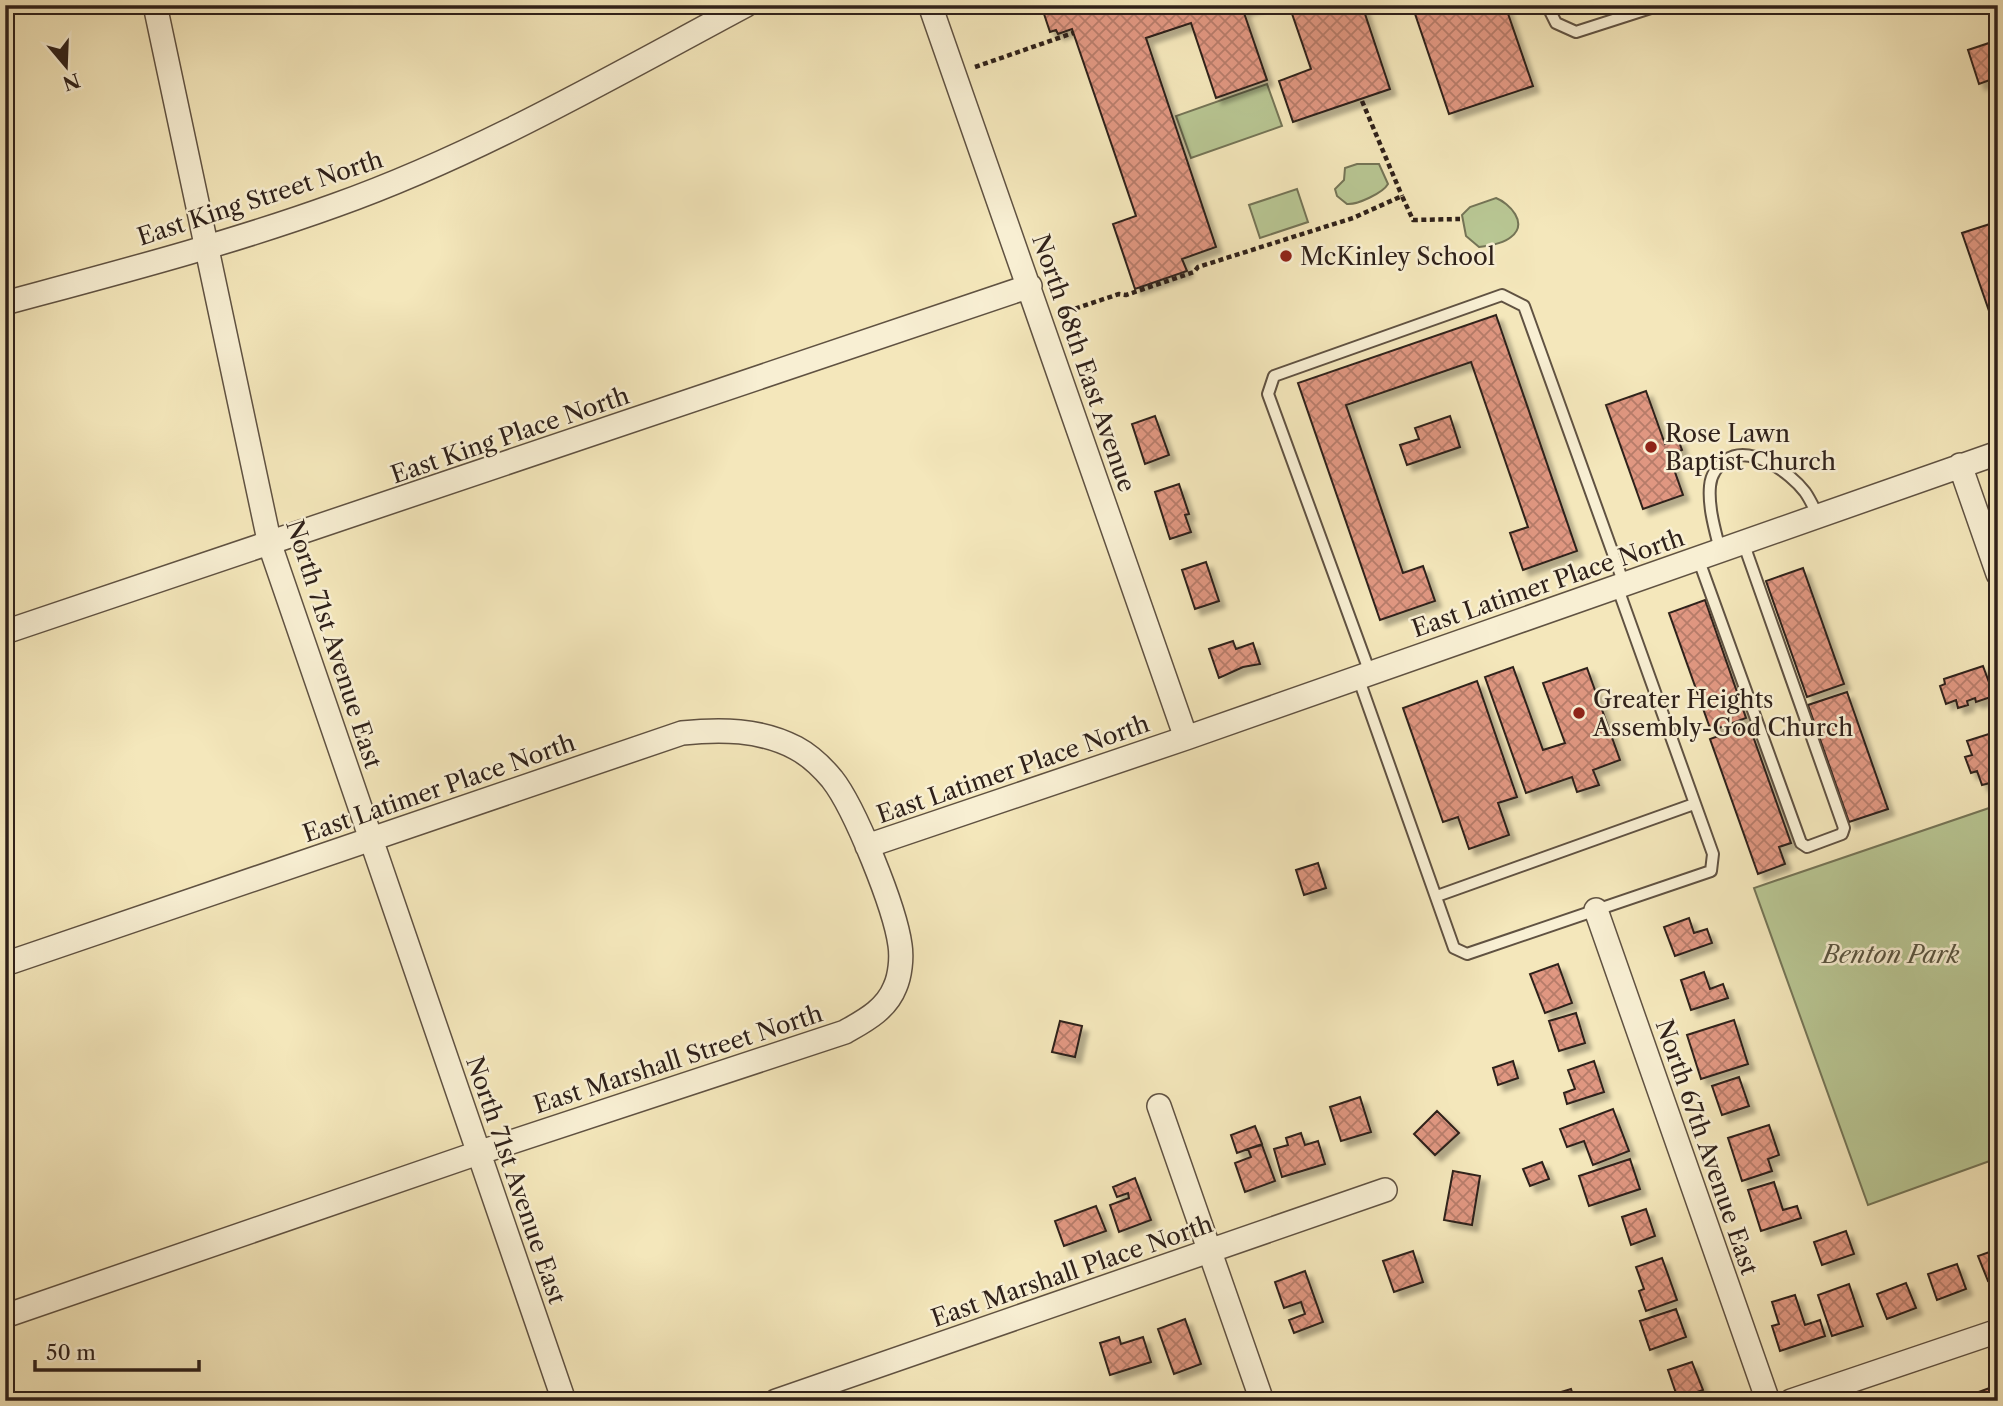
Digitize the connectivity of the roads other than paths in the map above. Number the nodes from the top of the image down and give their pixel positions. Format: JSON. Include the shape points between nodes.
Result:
{"nodes":[{"id":1,"x":155,"y":5,"type":"edge"},
{"id":2,"x":747,"y":5,"type":"edge"},
{"id":3,"x":930,"y":5,"type":"edge"},
{"id":4,"x":1547,"y":5,"type":"edge"},
{"id":5,"x":1660,"y":5,"type":"edge"},
{"id":6,"x":206,"y":247,"type":"junction"},
{"id":7,"x":1030,"y":286,"type":"junction"},
{"id":8,"x":5,"y":303,"type":"edge"},
{"id":9,"x":1998,"y":453,"type":"edge"},
{"id":10,"x":1960,"y":466,"type":"junction"},
{"id":11,"x":1818,"y":516,"type":"junction"},
{"id":12,"x":1743,"y":542,"type":"junction"},
{"id":13,"x":270,"y":545,"type":"junction"},
{"id":14,"x":1709,"y":554,"type":"junction"},
{"id":15,"x":1998,"y":574,"type":"edge"},
{"id":16,"x":1620,"y":585,"type":"junction"},
{"id":17,"x":5,"y":632,"type":"edge"},
{"id":18,"x":1364,"y":675,"type":"junction"},
{"id":19,"x":1186,"y":738,"type":"junction"},
{"id":20,"x":1693,"y":804,"type":"junction"},
{"id":21,"x":371,"y":838,"type":"junction"},
{"id":22,"x":867,"y":846,"type":"junction"},
{"id":23,"x":1437,"y":896,"type":"junction"},
{"id":24,"x":1596,"y":910,"type":"junction"},
{"id":25,"x":5,"y":964,"type":"edge"},
{"id":26,"x":1159,"y":1106,"type":"dead end"},
{"id":27,"x":478,"y":1153,"type":"junction"},
{"id":28,"x":1385,"y":1190,"type":"dead end"},
{"id":29,"x":1210,"y":1251,"type":"junction"},
{"id":30,"x":5,"y":1316,"type":"edge"},
{"id":31,"x":1998,"y":1331,"type":"edge"},
{"id":32,"x":564,"y":1401,"type":"edge"},
{"id":33,"x":776,"y":1401,"type":"edge"},
{"id":34,"x":1262,"y":1401,"type":"edge"},
{"id":35,"x":1768,"y":1401,"type":"edge"},
{"id":36,"x":1791,"y":1401,"type":"edge"}],
"edges":[{"from":1,"to":6,"type":"street","name":"North 71st Avenue East"},
{"from":2,"to":6,"type":"street","name":"East King Street North","via":[[467,152],[337,205]]},
{"from":3,"to":7,"type":"street","name":"North 68th East Avenue"},
{"from":4,"to":5,"type":"lane","via":[[1556,23],[1576,32]]},
{"from":6,"to":8,"type":"street","name":"East King Street North"},
{"from":6,"to":13,"type":"street","name":"North 71st Avenue East"},
{"from":7,"to":13,"type":"street","name":"East King Place North"},
{"from":7,"to":19,"type":"street","name":"North 68th East Avenue"},
{"from":9,"to":10,"type":"street","name":"East Latimer Place North"},
{"from":10,"to":11,"type":"street","name":"East Latimer Place North"},
{"from":10,"to":15,"type":"street"},
{"from":11,"to":12,"type":"street","name":"East Latimer Place North"},
{"from":11,"to":14,"type":"lane","via":[[1805,491],[1783,472],[1750,454],[1732,456],[1715,468],[1710,485]]},
{"from":12,"to":14,"type":"street","name":"East Latimer Place North"},
{"from":12,"to":14,"type":"lane","via":[[1844,828],[1842,834],[1807,846],[1801,843]]},
{"from":13,"to":17,"type":"street","name":"East King Place North"},
{"from":13,"to":21,"type":"street","name":"North 71st Avenue East"},
{"from":14,"to":16,"type":"street","name":"East Latimer Place North"},
{"from":16,"to":18,"type":"street","name":"East Latimer Place North"},
{"from":16,"to":18,"type":"lane","via":[[1524,306],[1502,295],[1274,376],[1268,394]]},
{"from":16,"to":20,"type":"lane"},
{"from":18,"to":19,"type":"street","name":"East Latimer Place North"},
{"from":18,"to":23,"type":"lane"},
{"from":19,"to":22,"type":"street","name":"East Latimer Place North"},
{"from":20,"to":23,"type":"lane"},
{"from":20,"to":24,"type":"lane","via":[[1713,854],[1711,871]]},
{"from":21,"to":22,"type":"street","name":"East Latimer Place North","via":[[681,733],[719,731],[763,734],[811,758],[832,779]]},
{"from":21,"to":25,"type":"street","name":"East Latimer Place North"},
{"from":21,"to":27,"type":"street","name":"North 71st Avenue East"},
{"from":22,"to":27,"type":"street","name":"East Marshall Street North","via":[[900,947],[896,987],[870,1018],[845,1032]]},
{"from":23,"to":24,"type":"lane","via":[[1454,947],[1467,954]]},
{"from":24,"to":35,"type":"street","name":"North 67th Avenue East"},
{"from":26,"to":29,"type":"street"},
{"from":27,"to":30,"type":"street","name":"East Marshall Street North"},
{"from":27,"to":32,"type":"street","name":"North 71st Avenue East"},
{"from":28,"to":29,"type":"street","name":"East Marshall Place North"},
{"from":29,"to":33,"type":"street","name":"East Marshall Place North"},
{"from":29,"to":34,"type":"street"},
{"from":31,"to":36,"type":"street"}]}
